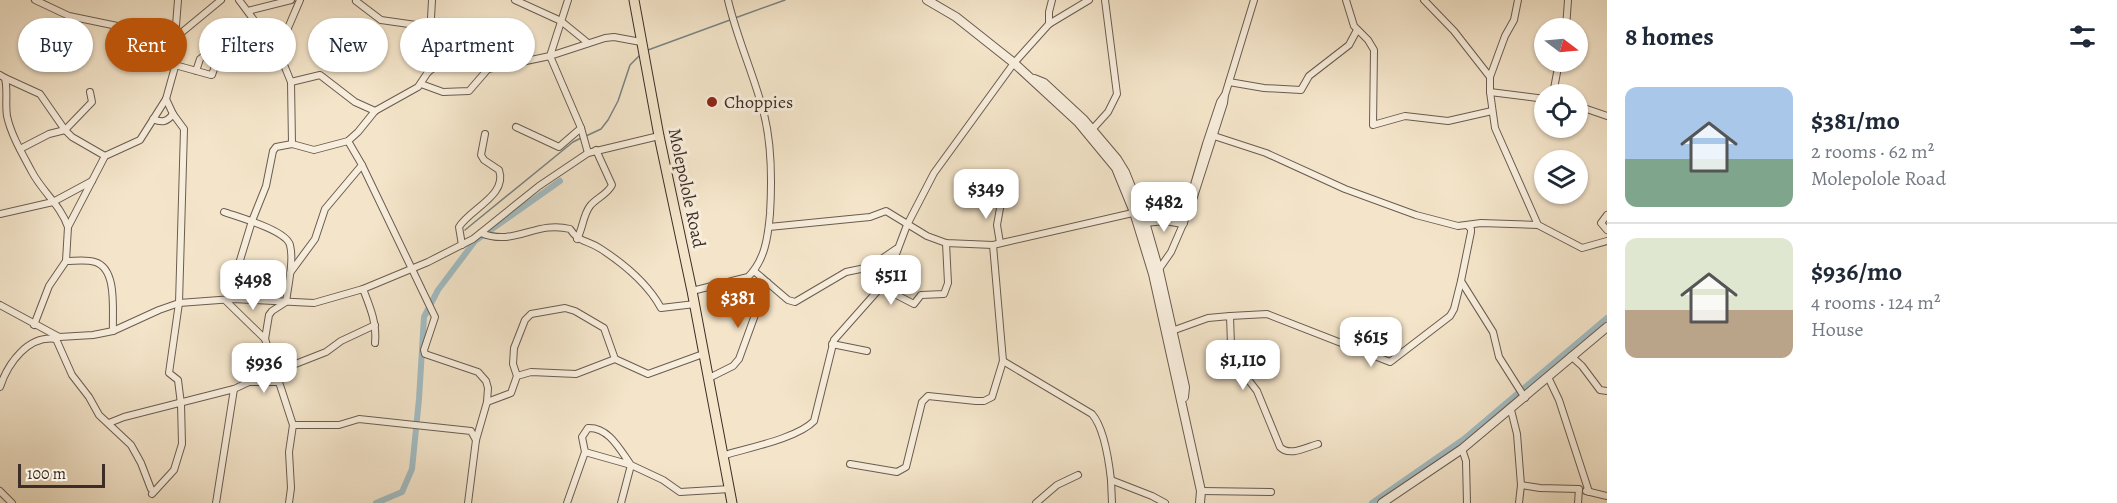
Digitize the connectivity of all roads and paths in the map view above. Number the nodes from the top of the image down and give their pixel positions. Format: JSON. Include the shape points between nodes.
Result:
{"nodes":[{"id":1,"x":35,"y":0,"type":"edge"},
{"id":2,"x":178,"y":0,"type":"edge"},
{"id":3,"x":220,"y":0,"type":"edge"},
{"id":4,"x":239,"y":0,"type":"edge"},
{"id":5,"x":291,"y":0,"type":"edge"},
{"id":6,"x":300,"y":0,"type":"edge"},
{"id":7,"x":355,"y":0,"type":"edge"},
{"id":8,"x":432,"y":0,"type":"edge"},
{"id":9,"x":515,"y":0,"type":"edge"},
{"id":10,"x":568,"y":0,"type":"edge"},
{"id":11,"x":634,"y":0,"type":"edge"},
{"id":12,"x":728,"y":0,"type":"edge"},
{"id":13,"x":927,"y":0,"type":"edge"},
{"id":14,"x":1052,"y":0,"type":"edge"},
{"id":15,"x":1089,"y":0,"type":"edge"},
{"id":16,"x":1105,"y":0,"type":"edge"},
{"id":17,"x":1254,"y":0,"type":"edge"},
{"id":18,"x":1346,"y":0,"type":"edge"},
{"id":19,"x":1424,"y":0,"type":"edge"},
{"id":20,"x":1518,"y":0,"type":"edge"},
{"id":21,"x":1568,"y":0,"type":"edge"},
{"id":22,"x":248,"y":11,"type":"junction"},
{"id":23,"x":177,"y":18,"type":"edge"},
{"id":24,"x":253,"y":18,"type":"edge"},
{"id":25,"x":292,"y":18,"type":"edge"},
{"id":26,"x":431,"y":18,"type":"edge"},
{"id":27,"x":1567,"y":18,"type":"edge"},
{"id":28,"x":561,"y":21,"type":"junction"},
{"id":29,"x":105,"y":23,"type":"edge"},
{"id":30,"x":400,"y":23,"type":"edge"},
{"id":31,"x":1049,"y":24,"type":"junction"},
{"id":32,"x":187,"y":28,"type":"edge"},
{"id":33,"x":1357,"y":30,"type":"junction"},
{"id":34,"x":641,"y":42,"type":"junction"},
{"id":35,"x":588,"y":43,"type":"junction"},
{"id":36,"x":550,"y":56,"type":"junction"},
{"id":37,"x":535,"y":59,"type":"edge"},
{"id":38,"x":1014,"y":63,"type":"junction"},
{"id":39,"x":187,"y":68,"type":"edge"},
{"id":40,"x":196,"y":71,"type":"dead end"},
{"id":41,"x":174,"y":72,"type":"edge"},
{"id":42,"x":287,"y":72,"type":"edge"},
{"id":43,"x":428,"y":72,"type":"edge"},
{"id":44,"x":485,"y":72,"type":"edge"},
{"id":45,"x":3,"y":76,"type":"edge"},
{"id":46,"x":1490,"y":77,"type":"junction"},
{"id":47,"x":291,"y":82,"type":"junction"},
{"id":48,"x":1229,"y":82,"type":"junction"},
{"id":49,"x":421,"y":84,"type":"junction"},
{"id":50,"x":90,"y":92,"type":"dead end"},
{"id":51,"x":1490,"y":92,"type":"junction"},
{"id":52,"x":1225,"y":95,"type":"junction"},
{"id":53,"x":1534,"y":98,"type":"edge"},
{"id":54,"x":166,"y":99,"type":"junction"},
{"id":55,"x":1588,"y":109,"type":"edge"},
{"id":56,"x":375,"y":111,"type":"junction"},
{"id":57,"x":1492,"y":111,"type":"junction"},
{"id":58,"x":173,"y":114,"type":"junction"},
{"id":59,"x":1607,"y":116,"type":"edge"},
{"id":60,"x":153,"y":119,"type":"junction"},
{"id":61,"x":516,"y":126,"type":"dead end"},
{"id":62,"x":581,"y":128,"type":"junction"},
{"id":63,"x":65,"y":130,"type":"junction"},
{"id":64,"x":1091,"y":132,"type":"junction"},
{"id":65,"x":485,"y":134,"type":"dead end"},
{"id":66,"x":659,"y":136,"type":"junction"},
{"id":67,"x":1214,"y":136,"type":"junction"},
{"id":68,"x":348,"y":141,"type":"junction"},
{"id":69,"x":292,"y":144,"type":"junction"},
{"id":70,"x":1208,"y":145,"type":"junction"},
{"id":71,"x":21,"y":149,"type":"junction"},
{"id":72,"x":596,"y":150,"type":"junction"},
{"id":73,"x":588,"y":153,"type":"junction"},
{"id":74,"x":105,"y":156,"type":"junction"},
{"id":75,"x":362,"y":165,"type":"junction"},
{"id":76,"x":92,"y":181,"type":"junction"},
{"id":77,"x":1002,"y":196,"type":"dead end"},
{"id":78,"x":53,"y":202,"type":"junction"},
{"id":79,"x":224,"y":212,"type":"dead end"},
{"id":80,"x":1138,"y":212,"type":"junction"},
{"id":81,"x":0,"y":214,"type":"edge"},
{"id":82,"x":1607,"y":215,"type":"edge"},
{"id":83,"x":252,"y":221,"type":"junction"},
{"id":84,"x":1145,"y":222,"type":"junction"},
{"id":85,"x":1183,"y":222,"type":"junction"},
{"id":86,"x":907,"y":225,"type":"junction"},
{"id":87,"x":1538,"y":225,"type":"junction"},
{"id":88,"x":1468,"y":226,"type":"junction"},
{"id":89,"x":68,"y":227,"type":"junction"},
{"id":90,"x":769,"y":227,"type":"junction"},
{"id":91,"x":1607,"y":230,"type":"edge"},
{"id":92,"x":481,"y":233,"type":"junction"},
{"id":93,"x":577,"y":238,"type":"junction"},
{"id":94,"x":1607,"y":241,"type":"edge"},
{"id":95,"x":946,"y":243,"type":"junction"},
{"id":96,"x":997,"y":244,"type":"junction"},
{"id":97,"x":462,"y":245,"type":"junction"},
{"id":98,"x":896,"y":248,"type":"junction"},
{"id":99,"x":66,"y":261,"type":"junction"},
{"id":100,"x":413,"y":268,"type":"junction"},
{"id":101,"x":754,"y":271,"type":"junction"},
{"id":102,"x":1156,"y":272,"type":"junction"},
{"id":103,"x":290,"y":273,"type":"junction"},
{"id":104,"x":1461,"y":281,"type":"junction"},
{"id":105,"x":767,"y":282,"type":"junction"},
{"id":106,"x":881,"y":287,"type":"junction"},
{"id":107,"x":363,"y":289,"type":"junction"},
{"id":108,"x":692,"y":291,"type":"junction"},
{"id":109,"x":225,"y":299,"type":"junction"},
{"id":110,"x":233,"y":299,"type":"junction"},
{"id":111,"x":286,"y":302,"type":"junction"},
{"id":112,"x":179,"y":303,"type":"junction"},
{"id":113,"x":695,"y":304,"type":"junction"},
{"id":114,"x":0,"y":305,"type":"edge"},
{"id":115,"x":1230,"y":316,"type":"junction"},
{"id":116,"x":34,"y":325,"type":"junction"},
{"id":117,"x":375,"y":325,"type":"junction"},
{"id":118,"x":1607,"y":327,"type":"edge"},
{"id":119,"x":113,"y":331,"type":"junction"},
{"id":120,"x":1169,"y":332,"type":"junction"},
{"id":121,"x":58,"y":338,"type":"junction"},
{"id":122,"x":265,"y":339,"type":"junction"},
{"id":123,"x":375,"y":344,"type":"dead end"},
{"id":124,"x":832,"y":344,"type":"junction"},
{"id":125,"x":267,"y":349,"type":"junction"},
{"id":126,"x":867,"y":351,"type":"dead end"},
{"id":127,"x":703,"y":354,"type":"junction"},
{"id":128,"x":615,"y":359,"type":"junction"},
{"id":129,"x":1575,"y":359,"type":"junction"},
{"id":130,"x":1003,"y":361,"type":"junction"},
{"id":131,"x":275,"y":372,"type":"junction"},
{"id":132,"x":517,"y":376,"type":"junction"},
{"id":133,"x":1548,"y":377,"type":"junction"},
{"id":134,"x":709,"y":378,"type":"junction"},
{"id":135,"x":249,"y":382,"type":"junction"},
{"id":136,"x":279,"y":382,"type":"junction"},
{"id":137,"x":0,"y":387,"type":"edge"},
{"id":138,"x":234,"y":389,"type":"junction"},
{"id":139,"x":1607,"y":391,"type":"edge"},
{"id":140,"x":1525,"y":398,"type":"junction"},
{"id":141,"x":487,"y":402,"type":"junction"},
{"id":142,"x":181,"y":404,"type":"junction"},
{"id":143,"x":1512,"y":413,"type":"junction"},
{"id":144,"x":109,"y":423,"type":"junction"},
{"id":145,"x":293,"y":424,"type":"junction"},
{"id":146,"x":476,"y":440,"type":"junction"},
{"id":147,"x":1318,"y":444,"type":"dead end"},
{"id":148,"x":585,"y":452,"type":"junction"},
{"id":149,"x":724,"y":455,"type":"junction"},
{"id":150,"x":1464,"y":455,"type":"junction"},
{"id":151,"x":850,"y":464,"type":"dead end"},
{"id":152,"x":631,"y":465,"type":"junction"},
{"id":153,"x":1078,"y":476,"type":"dead end"},
{"id":154,"x":1111,"y":480,"type":"junction"},
{"id":155,"x":1521,"y":485,"type":"junction"},
{"id":156,"x":730,"y":489,"type":"junction"},
{"id":157,"x":1580,"y":489,"type":"junction"},
{"id":158,"x":0,"y":491,"type":"edge"},
{"id":159,"x":1201,"y":491,"type":"junction"},
{"id":160,"x":1271,"y":492,"type":"dead end"},
{"id":161,"x":1589,"y":492,"type":"junction"},
{"id":162,"x":1607,"y":496,"type":"edge"},
{"id":163,"x":12,"y":503,"type":"edge"},
{"id":164,"x":216,"y":503,"type":"edge"},
{"id":165,"x":289,"y":503,"type":"edge"},
{"id":166,"x":468,"y":503,"type":"edge"},
{"id":167,"x":567,"y":503,"type":"edge"},
{"id":168,"x":621,"y":503,"type":"edge"},
{"id":169,"x":734,"y":503,"type":"edge"},
{"id":170,"x":1036,"y":503,"type":"edge"},
{"id":171,"x":1112,"y":503,"type":"edge"},
{"id":172,"x":1165,"y":503,"type":"edge"},
{"id":173,"x":1200,"y":503,"type":"edge"},
{"id":174,"x":1382,"y":503,"type":"edge"},
{"id":175,"x":1467,"y":503,"type":"edge"},
{"id":176,"x":1519,"y":503,"type":"edge"},
{"id":177,"x":1578,"y":503,"type":"edge"}],
"edges":[{"from":1,"to":29,"type":"street","via":[[69,16]]},
{"from":2,"to":23,"type":"street"},
{"from":3,"to":32,"type":"street"},
{"from":4,"to":22,"type":"street"},
{"from":5,"to":22,"type":"street"},
{"from":6,"to":25,"type":"street"},
{"from":7,"to":30,"type":"street","via":[[381,20]]},
{"from":8,"to":26,"type":"street"},
{"from":9,"to":28,"type":"street"},
{"from":10,"to":28,"type":"street"},
{"from":11,"to":34,"type":"main road","name":"Molepolole Road"},
{"from":12,"to":90,"type":"street","via":[[764,116],[772,174]]},
{"from":13,"to":38,"type":"street","via":[[956,17]]},
{"from":14,"to":31,"type":"street"},
{"from":15,"to":31,"type":"street"},
{"from":16,"to":64,"type":"street","via":[[1117,94]]},
{"from":17,"to":48,"type":"street"},
{"from":18,"to":33,"type":"street"},
{"from":19,"to":46,"type":"street"},
{"from":20,"to":46,"type":"street","via":[[1514,20]]},
{"from":21,"to":27,"type":"street"},
{"from":22,"to":24,"type":"street"},
{"from":28,"to":35,"type":"street"},
{"from":28,"to":36,"type":"street"},
{"from":31,"to":38,"type":"street"},
{"from":33,"to":48,"type":"street","via":[[1349,45],[1309,76],[1300,90]]},
{"from":33,"to":57,"type":"street","via":[[1374,50],[1373,125],[1405,116],[1448,121]]},
{"from":34,"to":35,"type":"street","via":[[614,37]]},
{"from":34,"to":66,"type":"main road","name":"Molepolole Road"},
{"from":35,"to":36,"type":"street"},
{"from":36,"to":37,"type":"street"},
{"from":36,"to":62,"type":"street"},
{"from":38,"to":64,"type":"street"},
{"from":38,"to":86,"type":"street","via":[[934,173]]},
{"from":39,"to":40,"type":"street"},
{"from":41,"to":54,"type":"street"},
{"from":42,"to":47,"type":"street"},
{"from":43,"to":49,"type":"street"},
{"from":44,"to":49,"type":"street","via":[[469,91],[443,92]]},
{"from":45,"to":63,"type":"street","via":[[40,94]]},
{"from":45,"to":71,"type":"street","via":[[7,113]]},
{"from":46,"to":51,"type":"street"},
{"from":47,"to":56,"type":"street","via":[[320,75],[355,102]]},
{"from":47,"to":69,"type":"street"},
{"from":48,"to":52,"type":"street"},
{"from":49,"to":56,"type":"street"},
{"from":50,"to":63,"type":"street","via":[[92,102]]},
{"from":51,"to":53,"type":"street"},
{"from":51,"to":57,"type":"street"},
{"from":52,"to":67,"type":"street"},
{"from":52,"to":70,"type":"street"},
{"from":54,"to":58,"type":"street"},
{"from":54,"to":60,"type":"street"},
{"from":55,"to":59,"type":"street"},
{"from":56,"to":68,"type":"street"},
{"from":57,"to":87,"type":"street","via":[[1495,128]]},
{"from":58,"to":60,"type":"street","via":[[166,121]]},
{"from":58,"to":112,"type":"street","via":[[184,129]]},
{"from":60,"to":74,"type":"street","via":[[137,142]]},
{"from":61,"to":62,"type":"street","via":[[559,147]]},
{"from":62,"to":73,"type":"street"},
{"from":63,"to":71,"type":"street"},
{"from":63,"to":74,"type":"street"},
{"from":64,"to":80,"type":"street","via":[[1116,168]]},
{"from":65,"to":97,"type":"street","via":[[481,155],[501,172],[500,179],[490,198],[459,227]]},
{"from":66,"to":72,"type":"street"},
{"from":66,"to":108,"type":"main road","name":"Molepolole Road"},
{"from":67,"to":70,"type":"street"},
{"from":67,"to":88,"type":"street","via":[[1266,153],[1345,189],[1416,215]]},
{"from":68,"to":69,"type":"street","via":[[314,150]]},
{"from":68,"to":75,"type":"street"},
{"from":69,"to":83,"type":"street","via":[[274,149],[266,186]]},
{"from":70,"to":85,"type":"street"},
{"from":71,"to":78,"type":"street"},
{"from":72,"to":73,"type":"street"},
{"from":72,"to":93,"type":"street","via":[[612,185],[588,209]]},
{"from":73,"to":92,"type":"street"},
{"from":74,"to":76,"type":"street"},
{"from":75,"to":100,"type":"street"},
{"from":75,"to":103,"type":"street","via":[[325,208],[315,239]]},
{"from":76,"to":78,"type":"street"},
{"from":76,"to":89,"type":"street"},
{"from":77,"to":96,"type":"street"},
{"from":78,"to":81,"type":"street"},
{"from":78,"to":89,"type":"street"},
{"from":79,"to":83,"type":"street"},
{"from":80,"to":84,"type":"street"},
{"from":80,"to":96,"type":"street"},
{"from":80,"to":102,"type":"street"},
{"from":82,"to":91,"type":"street","via":[[1602,223]]},
{"from":83,"to":103,"type":"street","via":[[288,240]]},
{"from":83,"to":110,"type":"street"},
{"from":84,"to":85,"type":"street"},
{"from":84,"to":102,"type":"street"},
{"from":85,"to":102,"type":"street","via":[[1171,252]]},
{"from":86,"to":90,"type":"street","via":[[886,212]]},
{"from":86,"to":95,"type":"street"},
{"from":86,"to":98,"type":"street"},
{"from":87,"to":88,"type":"street"},
{"from":87,"to":94,"type":"street","via":[[1582,248]]},
{"from":88,"to":104,"type":"street","via":[[1471,229]]},
{"from":89,"to":99,"type":"street"},
{"from":90,"to":101,"type":"street","via":[[762,258]]},
{"from":92,"to":93,"type":"street","via":[[511,238],[556,226],[570,229]]},
{"from":92,"to":97,"type":"street"},
{"from":93,"to":113,"type":"street","via":[[598,247],[637,276],[661,308]]},
{"from":95,"to":96,"type":"street"},
{"from":95,"to":106,"type":"street","via":[[948,283],[944,294],[921,295],[914,304]]},
{"from":96,"to":130,"type":"street"},
{"from":97,"to":100,"type":"street"},
{"from":98,"to":105,"type":"street","via":[[870,267],[846,272],[795,302]]},
{"from":98,"to":106,"type":"street"},
{"from":99,"to":116,"type":"street","via":[[49,286]]},
{"from":99,"to":119,"type":"street","via":[[91,261],[106,269],[111,279]]},
{"from":100,"to":107,"type":"street"},
{"from":100,"to":141,"type":"street","via":[[435,317],[425,354],[478,372],[488,388]]},
{"from":101,"to":105,"type":"street"},
{"from":101,"to":108,"type":"street","via":[[742,279]]},
{"from":102,"to":120,"type":"street"},
{"from":103,"to":111,"type":"street"},
{"from":104,"to":115,"type":"street","via":[[1450,316],[1390,362],[1266,314]]},
{"from":104,"to":140,"type":"street","via":[[1493,332],[1499,357]]},
{"from":105,"to":134,"type":"street","via":[[739,359]]},
{"from":106,"to":124,"type":"street"},
{"from":107,"to":111,"type":"street","via":[[309,304]]},
{"from":107,"to":117,"type":"street"},
{"from":108,"to":113,"type":"main road","name":"Molepolole Road"},
{"from":109,"to":110,"type":"street"},
{"from":109,"to":112,"type":"street"},
{"from":109,"to":122,"type":"street"},
{"from":110,"to":111,"type":"street"},
{"from":111,"to":122,"type":"street","via":[[269,315]]},
{"from":112,"to":119,"type":"street"},
{"from":112,"to":142,"type":"street","via":[[169,373],[178,380]]},
{"from":113,"to":127,"type":"main road","name":"Molepolole Road"},
{"from":114,"to":116,"type":"street"},
{"from":115,"to":120,"type":"street","via":[[1208,318]]},
{"from":115,"to":147,"type":"street","via":[[1234,359],[1257,391],[1282,451]]},
{"from":116,"to":121,"type":"street"},
{"from":117,"to":123,"type":"street"},
{"from":117,"to":131,"type":"street","via":[[326,352]]},
{"from":118,"to":129,"type":"street"},
{"from":119,"to":121,"type":"street"},
{"from":120,"to":159,"type":"street"},
{"from":121,"to":137,"type":"street","via":[[35,341],[24,349],[8,367]]},
{"from":121,"to":144,"type":"street","via":[[72,375],[99,415]]},
{"from":122,"to":125,"type":"street"},
{"from":124,"to":126,"type":"street"},
{"from":124,"to":149,"type":"street","via":[[816,416],[810,426]]},
{"from":125,"to":131,"type":"street"},
{"from":125,"to":135,"type":"street"},
{"from":127,"to":128,"type":"street","via":[[648,374]]},
{"from":127,"to":134,"type":"main road","name":"Molepolole Road"},
{"from":128,"to":132,"type":"street","via":[[576,374],[531,372]]},
{"from":128,"to":132,"type":"street","via":[[604,328],[565,308],[531,314],[525,320],[514,348]]},
{"from":129,"to":133,"type":"street"},
{"from":129,"to":139,"type":"street","via":[[1600,390]]},
{"from":130,"to":151,"type":"street","via":[[989,399],[925,398],[908,463],[902,471]]},
{"from":130,"to":154,"type":"street","via":[[1095,417],[1108,455]]},
{"from":131,"to":136,"type":"street"},
{"from":132,"to":141,"type":"street","via":[[511,393]]},
{"from":133,"to":140,"type":"street"},
{"from":133,"to":161,"type":"street"},
{"from":134,"to":149,"type":"main road","name":"Molepolole Road"},
{"from":135,"to":136,"type":"street"},
{"from":135,"to":138,"type":"street"},
{"from":136,"to":145,"type":"street"},
{"from":138,"to":142,"type":"street"},
{"from":138,"to":164,"type":"street"},
{"from":140,"to":143,"type":"street"},
{"from":141,"to":146,"type":"street"},
{"from":142,"to":144,"type":"street"},
{"from":142,"to":144,"type":"street","via":[[182,438],[176,466],[152,494],[154,491],[131,445]]},
{"from":143,"to":150,"type":"street"},
{"from":143,"to":155,"type":"street"},
{"from":145,"to":146,"type":"street","via":[[339,425],[364,419],[471,432]]},
{"from":145,"to":165,"type":"street"},
{"from":146,"to":166,"type":"street"},
{"from":148,"to":152,"type":"street"},
{"from":148,"to":152,"type":"street","via":[[583,434],[588,428],[599,429]]},
{"from":148,"to":167,"type":"street"},
{"from":149,"to":156,"type":"main road","name":"Molepolole Road"},
{"from":150,"to":174,"type":"street"},
{"from":150,"to":175,"type":"street"},
{"from":152,"to":156,"type":"street","via":[[680,492]]},
{"from":152,"to":168,"type":"street"},
{"from":153,"to":170,"type":"street","via":[[1057,485]]},
{"from":154,"to":171,"type":"street"},
{"from":154,"to":172,"type":"street"},
{"from":155,"to":157,"type":"street"},
{"from":155,"to":176,"type":"street"},
{"from":156,"to":169,"type":"main road","name":"Molepolole Road"},
{"from":157,"to":161,"type":"street"},
{"from":157,"to":177,"type":"street"},
{"from":158,"to":163,"type":"street"},
{"from":159,"to":160,"type":"street"},
{"from":159,"to":173,"type":"street"},
{"from":161,"to":162,"type":"street"}]}
